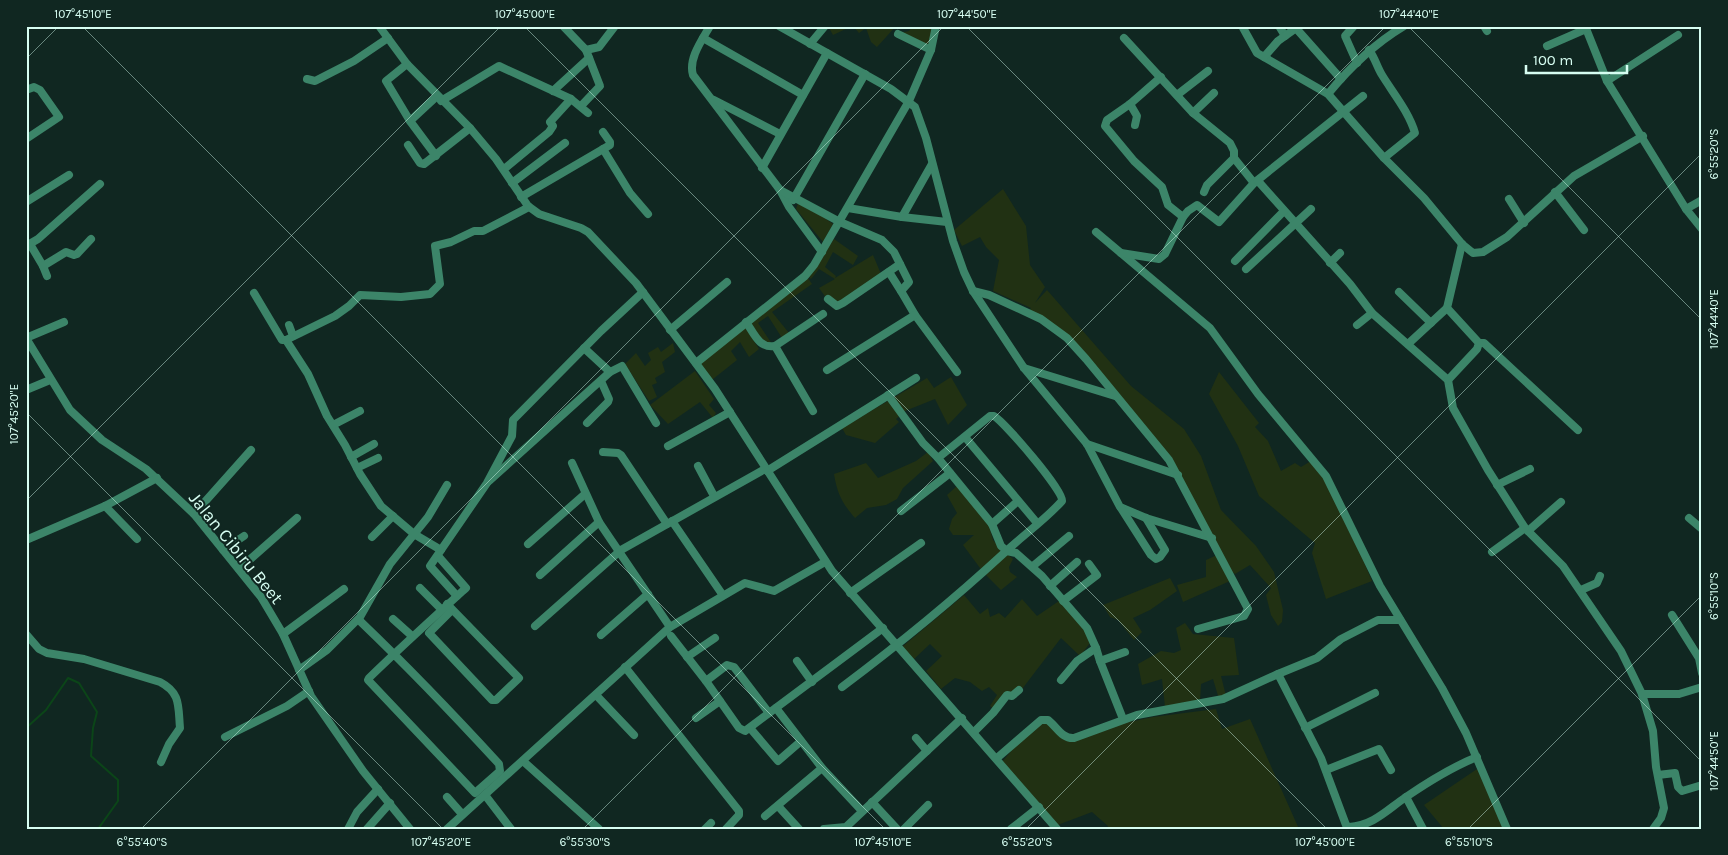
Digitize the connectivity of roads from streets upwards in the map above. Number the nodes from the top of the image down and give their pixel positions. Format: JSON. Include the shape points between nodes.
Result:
{"nodes":[{"id":1,"x":379,"y":26,"type":"edge"},
{"id":2,"x":563,"y":26,"type":"edge"},
{"id":3,"x":615,"y":26,"type":"edge"},
{"id":4,"x":710,"y":26,"type":"edge"},
{"id":5,"x":779,"y":26,"type":"edge"},
{"id":6,"x":826,"y":26,"type":"edge"},
{"id":7,"x":936,"y":26,"type":"edge"},
{"id":8,"x":1242,"y":26,"type":"edge"},
{"id":9,"x":1279,"y":26,"type":"edge"},
{"id":10,"x":1354,"y":26,"type":"edge"},
{"id":11,"x":1404,"y":26,"type":"edge"},
{"id":12,"x":1296,"y":27,"type":"edge"},
{"id":13,"x":1585,"y":28,"type":"edge"},
{"id":14,"x":898,"y":34,"type":"dead end"},
{"id":15,"x":1678,"y":35,"type":"dead end"},
{"id":16,"x":1285,"y":36,"type":"junction"},
{"id":17,"x":388,"y":38,"type":"junction"},
{"id":18,"x":703,"y":38,"type":"junction"},
{"id":19,"x":1124,"y":38,"type":"dead end"},
{"id":20,"x":810,"y":44,"type":"junction"},
{"id":21,"x":1547,"y":46,"type":"dead end"},
{"id":22,"x":931,"y":50,"type":"junction"},
{"id":23,"x":1369,"y":50,"type":"junction"},
{"id":24,"x":827,"y":53,"type":"junction"},
{"id":25,"x":588,"y":54,"type":"junction"},
{"id":26,"x":1264,"y":57,"type":"junction"},
{"id":27,"x":1357,"y":63,"type":"junction"},
{"id":28,"x":407,"y":64,"type":"junction"},
{"id":29,"x":1208,"y":71,"type":"dead end"},
{"id":30,"x":865,"y":74,"type":"junction"},
{"id":31,"x":1161,"y":77,"type":"junction"},
{"id":32,"x":307,"y":79,"type":"dead end"},
{"id":33,"x":1341,"y":79,"type":"junction"},
{"id":34,"x":1607,"y":81,"type":"junction"},
{"id":35,"x":26,"y":90,"type":"edge"},
{"id":36,"x":553,"y":91,"type":"junction"},
{"id":37,"x":1214,"y":93,"type":"dead end"},
{"id":38,"x":1328,"y":94,"type":"junction"},
{"id":39,"x":803,"y":95,"type":"junction"},
{"id":40,"x":1177,"y":95,"type":"junction"},
{"id":41,"x":1363,"y":96,"type":"dead end"},
{"id":42,"x":439,"y":98,"type":"junction"},
{"id":43,"x":711,"y":98,"type":"junction"},
{"id":44,"x":571,"y":99,"type":"junction"},
{"id":45,"x":909,"y":101,"type":"junction"},
{"id":46,"x":1130,"y":104,"type":"junction"},
{"id":47,"x":581,"y":106,"type":"junction"},
{"id":48,"x":1344,"y":111,"type":"junction"},
{"id":49,"x":588,"y":113,"type":"dead end"},
{"id":50,"x":1193,"y":113,"type":"junction"},
{"id":51,"x":410,"y":121,"type":"junction"},
{"id":52,"x":1135,"y":125,"type":"dead end"},
{"id":53,"x":470,"y":128,"type":"junction"},
{"id":54,"x":603,"y":132,"type":"dead end"},
{"id":55,"x":780,"y":134,"type":"junction"},
{"id":56,"x":1643,"y":136,"type":"junction"},
{"id":57,"x":26,"y":139,"type":"edge"},
{"id":58,"x":566,"y":143,"type":"dead end"},
{"id":59,"x":408,"y":145,"type":"dead end"},
{"id":60,"x":603,"y":149,"type":"junction"},
{"id":61,"x":436,"y":156,"type":"junction"},
{"id":62,"x":1234,"y":158,"type":"junction"},
{"id":63,"x":1384,"y":158,"type":"junction"},
{"id":64,"x":932,"y":164,"type":"junction"},
{"id":65,"x":762,"y":168,"type":"junction"},
{"id":66,"x":504,"y":169,"type":"junction"},
{"id":67,"x":69,"y":175,"type":"dead end"},
{"id":68,"x":1256,"y":182,"type":"junction"},
{"id":69,"x":512,"y":183,"type":"junction"},
{"id":70,"x":100,"y":184,"type":"dead end"},
{"id":71,"x":780,"y":190,"type":"junction"},
{"id":72,"x":1204,"y":192,"type":"dead end"},
{"id":73,"x":1555,"y":192,"type":"junction"},
{"id":74,"x":521,"y":197,"type":"junction"},
{"id":75,"x":795,"y":197,"type":"junction"},
{"id":76,"x":1509,"y":199,"type":"dead end"},
{"id":77,"x":1702,"y":200,"type":"edge"},
{"id":78,"x":26,"y":202,"type":"edge"},
{"id":79,"x":529,"y":207,"type":"junction"},
{"id":80,"x":789,"y":208,"type":"junction"},
{"id":81,"x":848,"y":208,"type":"junction"},
{"id":82,"x":1311,"y":209,"type":"dead end"},
{"id":83,"x":1686,"y":209,"type":"junction"},
{"id":84,"x":1284,"y":211,"type":"junction"},
{"id":85,"x":648,"y":214,"type":"dead end"},
{"id":86,"x":902,"y":217,"type":"junction"},
{"id":87,"x":1183,"y":217,"type":"junction"},
{"id":88,"x":840,"y":222,"type":"junction"},
{"id":89,"x":948,"y":222,"type":"junction"},
{"id":90,"x":1296,"y":223,"type":"junction"},
{"id":91,"x":1524,"y":223,"type":"junction"},
{"id":92,"x":1584,"y":230,"type":"dead end"},
{"id":93,"x":1702,"y":230,"type":"edge"},
{"id":94,"x":1096,"y":232,"type":"dead end"},
{"id":95,"x":91,"y":239,"type":"dead end"},
{"id":96,"x":1462,"y":244,"type":"junction"},
{"id":97,"x":28,"y":245,"type":"edge"},
{"id":98,"x":822,"y":252,"type":"junction"},
{"id":99,"x":1118,"y":252,"type":"junction"},
{"id":100,"x":1340,"y":253,"type":"dead end"},
{"id":101,"x":1235,"y":261,"type":"dead end"},
{"id":102,"x":1330,"y":263,"type":"junction"},
{"id":103,"x":900,"y":264,"type":"junction"},
{"id":104,"x":43,"y":266,"type":"junction"},
{"id":105,"x":1246,"y":269,"type":"dead end"},
{"id":106,"x":889,"y":272,"type":"junction"},
{"id":107,"x":47,"y":276,"type":"dead end"},
{"id":108,"x":727,"y":282,"type":"dead end"},
{"id":109,"x":901,"y":291,"type":"junction"},
{"id":110,"x":973,"y":291,"type":"junction"},
{"id":111,"x":643,"y":292,"type":"junction"},
{"id":112,"x":1399,"y":292,"type":"dead end"},
{"id":113,"x":254,"y":293,"type":"dead end"},
{"id":114,"x":828,"y":299,"type":"dead end"},
{"id":115,"x":1447,"y":308,"type":"junction"},
{"id":116,"x":1372,"y":313,"type":"junction"},
{"id":117,"x":824,"y":314,"type":"dead end"},
{"id":118,"x":915,"y":315,"type":"junction"},
{"id":119,"x":64,"y":322,"type":"dead end"},
{"id":120,"x":746,"y":322,"type":"junction"},
{"id":121,"x":1432,"y":323,"type":"junction"},
{"id":122,"x":289,"y":325,"type":"dead end"},
{"id":123,"x":1357,"y":325,"type":"dead end"},
{"id":124,"x":670,"y":330,"type":"junction"},
{"id":125,"x":26,"y":338,"type":"edge"},
{"id":126,"x":289,"y":338,"type":"junction"},
{"id":127,"x":1479,"y":343,"type":"junction"},
{"id":128,"x":1408,"y":344,"type":"junction"},
{"id":129,"x":774,"y":346,"type":"junction"},
{"id":130,"x":584,"y":348,"type":"junction"},
{"id":131,"x":696,"y":363,"type":"junction"},
{"id":132,"x":1024,"y":368,"type":"junction"},
{"id":133,"x":827,"y":370,"type":"dead end"},
{"id":134,"x":610,"y":372,"type":"junction"},
{"id":135,"x":957,"y":372,"type":"dead end"},
{"id":136,"x":916,"y":378,"type":"dead end"},
{"id":137,"x":50,"y":380,"type":"junction"},
{"id":138,"x":1448,"y":380,"type":"junction"},
{"id":139,"x":601,"y":381,"type":"junction"},
{"id":140,"x":26,"y":390,"type":"edge"},
{"id":141,"x":888,"y":395,"type":"junction"},
{"id":142,"x":1115,"y":396,"type":"junction"},
{"id":143,"x":360,"y":411,"type":"dead end"},
{"id":144,"x":813,"y":411,"type":"dead end"},
{"id":145,"x":730,"y":412,"type":"junction"},
{"id":146,"x":587,"y":423,"type":"dead end"},
{"id":147,"x":656,"y":423,"type":"dead end"},
{"id":148,"x":333,"y":426,"type":"junction"},
{"id":149,"x":1578,"y":430,"type":"dead end"},
{"id":150,"x":965,"y":437,"type":"junction"},
{"id":151,"x":374,"y":444,"type":"dead end"},
{"id":152,"x":1087,"y":444,"type":"junction"},
{"id":153,"x":668,"y":446,"type":"dead end"},
{"id":154,"x":250,"y":450,"type":"dead end"},
{"id":155,"x":603,"y":452,"type":"dead end"},
{"id":156,"x":351,"y":457,"type":"junction"},
{"id":157,"x":378,"y":458,"type":"dead end"},
{"id":158,"x":938,"y":458,"type":"junction"},
{"id":159,"x":572,"y":463,"type":"dead end"},
{"id":160,"x":698,"y":466,"type":"dead end"},
{"id":161,"x":357,"y":468,"type":"junction"},
{"id":162,"x":1530,"y":469,"type":"dead end"},
{"id":163,"x":766,"y":470,"type":"junction"},
{"id":164,"x":950,"y":473,"type":"junction"},
{"id":165,"x":1178,"y":475,"type":"junction"},
{"id":166,"x":157,"y":478,"type":"junction"},
{"id":167,"x":487,"y":483,"type":"junction"},
{"id":168,"x":447,"y":485,"type":"dead end"},
{"id":169,"x":1497,"y":485,"type":"junction"},
{"id":170,"x":584,"y":494,"type":"junction"},
{"id":171,"x":714,"y":496,"type":"junction"},
{"id":172,"x":1018,"y":501,"type":"junction"},
{"id":173,"x":1561,"y":502,"type":"dead end"},
{"id":174,"x":105,"y":506,"type":"junction"},
{"id":175,"x":1120,"y":507,"type":"junction"},
{"id":176,"x":901,"y":511,"type":"dead end"},
{"id":177,"x":194,"y":514,"type":"junction"},
{"id":178,"x":392,"y":516,"type":"junction"},
{"id":179,"x":297,"y":518,"type":"dead end"},
{"id":180,"x":1146,"y":518,"type":"junction"},
{"id":181,"x":1689,"y":518,"type":"dead end"},
{"id":182,"x":600,"y":522,"type":"junction"},
{"id":183,"x":669,"y":522,"type":"junction"},
{"id":184,"x":1037,"y":523,"type":"junction"},
{"id":185,"x":992,"y":524,"type":"junction"},
{"id":186,"x":1702,"y":529,"type":"edge"},
{"id":187,"x":1527,"y":530,"type":"junction"},
{"id":188,"x":414,"y":534,"type":"junction"},
{"id":189,"x":244,"y":536,"type":"dead end"},
{"id":190,"x":1069,"y":536,"type":"dead end"},
{"id":191,"x":372,"y":537,"type":"dead end"},
{"id":192,"x":1212,"y":538,"type":"junction"},
{"id":193,"x":26,"y":540,"type":"edge"},
{"id":194,"x":137,"y":540,"type":"dead end"},
{"id":195,"x":921,"y":543,"type":"dead end"},
{"id":196,"x":528,"y":544,"type":"dead end"},
{"id":197,"x":223,"y":550,"type":"junction"},
{"id":198,"x":618,"y":552,"type":"junction"},
{"id":199,"x":1005,"y":552,"type":"junction"},
{"id":200,"x":1492,"y":552,"type":"dead end"},
{"id":201,"x":439,"y":553,"type":"junction"},
{"id":202,"x":825,"y":562,"type":"junction"},
{"id":203,"x":1077,"y":562,"type":"dead end"},
{"id":204,"x":1089,"y":564,"type":"dead end"},
{"id":205,"x":1033,"y":566,"type":"junction"},
{"id":206,"x":239,"y":570,"type":"junction"},
{"id":207,"x":540,"y":575,"type":"dead end"},
{"id":208,"x":1600,"y":576,"type":"dead end"},
{"id":209,"x":1050,"y":586,"type":"junction"},
{"id":210,"x":420,"y":588,"type":"dead end"},
{"id":211,"x":344,"y":590,"type":"dead end"},
{"id":212,"x":1581,"y":590,"type":"junction"},
{"id":213,"x":850,"y":593,"type":"junction"},
{"id":214,"x":648,"y":594,"type":"junction"},
{"id":215,"x":722,"y":594,"type":"junction"},
{"id":216,"x":457,"y":596,"type":"junction"},
{"id":217,"x":1063,"y":601,"type":"junction"},
{"id":218,"x":447,"y":608,"type":"junction"},
{"id":219,"x":1672,"y":615,"type":"dead end"},
{"id":220,"x":393,"y":619,"type":"dead end"},
{"id":221,"x":1400,"y":620,"type":"junction"},
{"id":222,"x":361,"y":622,"type":"dead end"},
{"id":223,"x":535,"y":626,"type":"dead end"},
{"id":224,"x":670,"y":627,"type":"junction"},
{"id":225,"x":883,"y":628,"type":"junction"},
{"id":226,"x":1198,"y":629,"type":"dead end"},
{"id":227,"x":26,"y":634,"type":"edge"},
{"id":228,"x":283,"y":634,"type":"junction"},
{"id":229,"x":601,"y":635,"type":"dead end"},
{"id":230,"x":412,"y":636,"type":"junction"},
{"id":231,"x":671,"y":636,"type":"dead end"},
{"id":232,"x":715,"y":638,"type":"dead end"},
{"id":233,"x":897,"y":645,"type":"junction"},
{"id":234,"x":1096,"y":648,"type":"junction"},
{"id":235,"x":1125,"y":652,"type":"dead end"},
{"id":236,"x":394,"y":654,"type":"junction"},
{"id":237,"x":687,"y":657,"type":"junction"},
{"id":238,"x":1100,"y":660,"type":"junction"},
{"id":239,"x":797,"y":661,"type":"dead end"},
{"id":240,"x":625,"y":667,"type":"junction"},
{"id":241,"x":300,"y":670,"type":"junction"},
{"id":242,"x":1702,"y":673,"type":"edge"},
{"id":243,"x":1278,"y":674,"type":"junction"},
{"id":244,"x":1061,"y":680,"type":"dead end"},
{"id":245,"x":706,"y":681,"type":"junction"},
{"id":246,"x":812,"y":682,"type":"junction"},
{"id":247,"x":842,"y":686,"type":"dead end"},
{"id":248,"x":1702,"y":687,"type":"edge"},
{"id":249,"x":1018,"y":690,"type":"dead end"},
{"id":250,"x":309,"y":691,"type":"junction"},
{"id":251,"x":1375,"y":693,"type":"dead end"},
{"id":252,"x":1642,"y":694,"type":"junction"},
{"id":253,"x":596,"y":695,"type":"junction"},
{"id":254,"x":720,"y":701,"type":"junction"},
{"id":255,"x":776,"y":708,"type":"junction"},
{"id":256,"x":769,"y":713,"type":"junction"},
{"id":257,"x":696,"y":718,"type":"dead end"},
{"id":258,"x":962,"y":718,"type":"junction"},
{"id":259,"x":1123,"y":719,"type":"junction"},
{"id":260,"x":750,"y":728,"type":"junction"},
{"id":261,"x":1305,"y":728,"type":"junction"},
{"id":262,"x":974,"y":732,"type":"junction"},
{"id":263,"x":634,"y":736,"type":"dead end"},
{"id":264,"x":225,"y":737,"type":"dead end"},
{"id":265,"x":916,"y":738,"type":"dead end"},
{"id":266,"x":800,"y":742,"type":"junction"},
{"id":267,"x":927,"y":751,"type":"junction"},
{"id":268,"x":1477,"y":757,"type":"junction"},
{"id":269,"x":997,"y":758,"type":"junction"},
{"id":270,"x":162,"y":762,"type":"dead end"},
{"id":271,"x":523,"y":762,"type":"junction"},
{"id":272,"x":822,"y":768,"type":"junction"},
{"id":273,"x":1326,"y":770,"type":"junction"},
{"id":274,"x":1391,"y":770,"type":"dead end"},
{"id":275,"x":1658,"y":775,"type":"junction"},
{"id":276,"x":1702,"y":785,"type":"edge"},
{"id":277,"x":378,"y":788,"type":"junction"},
{"id":278,"x":480,"y":796,"type":"junction"},
{"id":279,"x":447,"y":797,"type":"dead end"},
{"id":280,"x":1406,"y":797,"type":"junction"},
{"id":281,"x":872,"y":802,"type":"junction"},
{"id":282,"x":390,"y":803,"type":"junction"},
{"id":283,"x":928,"y":805,"type":"dead end"},
{"id":284,"x":778,"y":806,"type":"junction"},
{"id":285,"x":1039,"y":807,"type":"junction"},
{"id":286,"x":862,"y":811,"type":"junction"},
{"id":287,"x":462,"y":814,"type":"junction"},
{"id":288,"x":766,"y":816,"type":"dead end"},
{"id":289,"x":593,"y":827,"type":"edge"},
{"id":290,"x":892,"y":827,"type":"edge"},
{"id":291,"x":348,"y":829,"type":"edge"},
{"id":292,"x":367,"y":829,"type":"edge"},
{"id":293,"x":410,"y":829,"type":"edge"},
{"id":294,"x":446,"y":829,"type":"edge"},
{"id":295,"x":511,"y":829,"type":"edge"},
{"id":296,"x":726,"y":829,"type":"edge"},
{"id":297,"x":799,"y":829,"type":"edge"},
{"id":298,"x":824,"y":829,"type":"edge"},
{"id":299,"x":904,"y":829,"type":"edge"},
{"id":300,"x":1011,"y":829,"type":"edge"},
{"id":301,"x":1057,"y":829,"type":"edge"},
{"id":302,"x":1423,"y":829,"type":"edge"},
{"id":303,"x":1507,"y":829,"type":"edge"},
{"id":304,"x":1653,"y":829,"type":"edge"}],
"edges":[{"from":1,"to":17,"type":"street"},
{"from":2,"to":25,"type":"street"},
{"from":3,"to":25,"type":"street","via":[[599,47]]},
{"from":4,"to":18,"type":"street"},
{"from":5,"to":20,"type":"street"},
{"from":6,"to":20,"type":"street"},
{"from":7,"to":22,"type":"street"},
{"from":8,"to":26,"type":"street","via":[[1252,47]]},
{"from":9,"to":16,"type":"street"},
{"from":10,"to":27,"type":"street","via":[[1345,36]]},
{"from":11,"to":23,"type":"street"},
{"from":12,"to":16,"type":"street"},
{"from":12,"to":33,"type":"street"},
{"from":13,"to":21,"type":"street"},
{"from":13,"to":34,"type":"street"},
{"from":14,"to":22,"type":"street"},
{"from":15,"to":34,"type":"street"},
{"from":16,"to":26,"type":"street"},
{"from":17,"to":28,"type":"street"},
{"from":17,"to":32,"type":"street","via":[[330,74],[314,81]]},
{"from":18,"to":39,"type":"street"},
{"from":18,"to":43,"type":"street","via":[[691,69]]},
{"from":19,"to":31,"type":"street"},
{"from":20,"to":24,"type":"street"},
{"from":22,"to":45,"type":"street"},
{"from":23,"to":27,"type":"street"},
{"from":23,"to":63,"type":"street","via":[[1398,96],[1415,133]]},
{"from":24,"to":30,"type":"street"},
{"from":24,"to":39,"type":"street"},
{"from":25,"to":36,"type":"street"},
{"from":25,"to":47,"type":"street","via":[[600,88]]},
{"from":26,"to":38,"type":"street"},
{"from":27,"to":33,"type":"street"},
{"from":28,"to":42,"type":"street"},
{"from":28,"to":51,"type":"street","via":[[386,81]]},
{"from":29,"to":40,"type":"street"},
{"from":30,"to":45,"type":"street"},
{"from":30,"to":75,"type":"street"},
{"from":31,"to":40,"type":"street"},
{"from":31,"to":46,"type":"street"},
{"from":33,"to":38,"type":"street"},
{"from":34,"to":56,"type":"street"},
{"from":35,"to":57,"type":"street","via":[[34,87],[40,90],[58,117]]},
{"from":36,"to":42,"type":"street","via":[[499,66]]},
{"from":36,"to":44,"type":"street"},
{"from":37,"to":50,"type":"street"},
{"from":38,"to":48,"type":"street"},
{"from":39,"to":55,"type":"street"},
{"from":40,"to":50,"type":"street"},
{"from":41,"to":48,"type":"street"},
{"from":42,"to":51,"type":"street"},
{"from":42,"to":53,"type":"street"},
{"from":43,"to":55,"type":"street"},
{"from":43,"to":65,"type":"street"},
{"from":44,"to":47,"type":"street"},
{"from":44,"to":66,"type":"street","via":[[550,122],[553,126],[549,132]]},
{"from":45,"to":64,"type":"street","via":[[919,116]]},
{"from":45,"to":81,"type":"street"},
{"from":46,"to":52,"type":"street","via":[[1137,116]]},
{"from":46,"to":87,"type":"street","via":[[1107,120],[1106,126],[1134,161],[1162,187],[1168,205]]},
{"from":47,"to":49,"type":"street"},
{"from":48,"to":63,"type":"street"},
{"from":48,"to":68,"type":"street"},
{"from":50,"to":62,"type":"street","via":[[1230,144]]},
{"from":51,"to":61,"type":"street"},
{"from":53,"to":61,"type":"street"},
{"from":53,"to":66,"type":"street"},
{"from":54,"to":60,"type":"street","via":[[611,144]]},
{"from":55,"to":65,"type":"street"},
{"from":56,"to":73,"type":"street","via":[[1574,176]]},
{"from":56,"to":83,"type":"street"},
{"from":58,"to":69,"type":"street"},
{"from":59,"to":61,"type":"street","via":[[422,164]]},
{"from":60,"to":74,"type":"street"},
{"from":60,"to":85,"type":"street","via":[[630,193]]},
{"from":62,"to":68,"type":"street"},
{"from":62,"to":72,"type":"street"},
{"from":63,"to":96,"type":"street","via":[[1424,198]]},
{"from":64,"to":86,"type":"street"},
{"from":64,"to":89,"type":"street"},
{"from":65,"to":71,"type":"street"},
{"from":66,"to":69,"type":"street"},
{"from":67,"to":78,"type":"street"},
{"from":68,"to":84,"type":"street"},
{"from":68,"to":87,"type":"street","via":[[1221,221],[1217,222],[1197,206]]},
{"from":69,"to":74,"type":"street"},
{"from":70,"to":97,"type":"street"},
{"from":71,"to":75,"type":"street"},
{"from":71,"to":80,"type":"street"},
{"from":73,"to":91,"type":"street"},
{"from":73,"to":92,"type":"street"},
{"from":74,"to":79,"type":"street"},
{"from":75,"to":80,"type":"street"},
{"from":75,"to":88,"type":"street"},
{"from":76,"to":91,"type":"street"},
{"from":77,"to":83,"type":"street"},
{"from":79,"to":111,"type":"street","via":[[538,214],[588,232]]},
{"from":79,"to":126,"type":"street","via":[[483,231],[474,231],[434,246],[440,284],[430,294],[401,297],[360,295],[335,316]]},
{"from":80,"to":98,"type":"street"},
{"from":81,"to":86,"type":"street"},
{"from":81,"to":88,"type":"street"},
{"from":82,"to":90,"type":"street"},
{"from":83,"to":93,"type":"street"},
{"from":84,"to":90,"type":"street"},
{"from":84,"to":101,"type":"street"},
{"from":86,"to":89,"type":"street"},
{"from":87,"to":99,"type":"street","via":[[1165,254],[1159,259]]},
{"from":88,"to":98,"type":"street"},
{"from":88,"to":103,"type":"street","via":[[888,244]]},
{"from":89,"to":110,"type":"street"},
{"from":90,"to":102,"type":"street"},
{"from":90,"to":105,"type":"street"},
{"from":91,"to":96,"type":"street","via":[[1483,252],[1473,253]]},
{"from":94,"to":99,"type":"street"},
{"from":95,"to":104,"type":"street","via":[[77,254],[66,252]]},
{"from":96,"to":115,"type":"street"},
{"from":97,"to":104,"type":"street"},
{"from":98,"to":120,"type":"street","via":[[805,276]]},
{"from":99,"to":221,"type":"street","via":[[1210,328],[1258,394],[1326,476]]},
{"from":100,"to":102,"type":"street"},
{"from":102,"to":116,"type":"street"},
{"from":103,"to":106,"type":"street"},
{"from":103,"to":109,"type":"street","via":[[909,282]]},
{"from":104,"to":107,"type":"street"},
{"from":106,"to":109,"type":"street"},
{"from":106,"to":114,"type":"street","via":[[837,306]]},
{"from":108,"to":124,"type":"street"},
{"from":109,"to":118,"type":"street"},
{"from":110,"to":132,"type":"street"},
{"from":110,"to":142,"type":"street","via":[[1023,309],[1052,327],[1086,359]]},
{"from":111,"to":124,"type":"street"},
{"from":111,"to":130,"type":"street"},
{"from":112,"to":121,"type":"street"},
{"from":113,"to":126,"type":"street","via":[[282,340]]},
{"from":115,"to":121,"type":"street"},
{"from":115,"to":127,"type":"street"},
{"from":116,"to":123,"type":"street"},
{"from":116,"to":128,"type":"street"},
{"from":117,"to":129,"type":"street"},
{"from":118,"to":133,"type":"street"},
{"from":118,"to":135,"type":"street"},
{"from":119,"to":125,"type":"street"},
{"from":120,"to":129,"type":"street","via":[[761,344]]},
{"from":120,"to":131,"type":"street"},
{"from":121,"to":128,"type":"street"},
{"from":122,"to":126,"type":"street"},
{"from":124,"to":131,"type":"street"},
{"from":125,"to":137,"type":"street","name":"Jalan Cibiru Beet"},
{"from":126,"to":148,"type":"street"},
{"from":127,"to":138,"type":"street"},
{"from":127,"to":149,"type":"street","via":[[1484,343]]},
{"from":128,"to":138,"type":"street"},
{"from":129,"to":144,"type":"street"},
{"from":130,"to":134,"type":"street"},
{"from":130,"to":167,"type":"street","via":[[515,417],[512,436]]},
{"from":131,"to":145,"type":"street"},
{"from":132,"to":142,"type":"street"},
{"from":132,"to":152,"type":"street"},
{"from":134,"to":139,"type":"street"},
{"from":134,"to":147,"type":"street","via":[[622,366]]},
{"from":136,"to":141,"type":"street"},
{"from":137,"to":140,"type":"street"},
{"from":137,"to":166,"type":"street","name":"Jalan Cibiru Beet","via":[[70,410],[88,428]]},
{"from":138,"to":169,"type":"street","via":[[1453,408]]},
{"from":139,"to":146,"type":"street","via":[[609,399]]},
{"from":139,"to":167,"type":"street"},
{"from":141,"to":158,"type":"street"},
{"from":141,"to":163,"type":"street"},
{"from":142,"to":165,"type":"street"},
{"from":143,"to":148,"type":"street"},
{"from":145,"to":153,"type":"street"},
{"from":145,"to":163,"type":"street"},
{"from":148,"to":156,"type":"street"},
{"from":150,"to":158,"type":"street"},
{"from":150,"to":172,"type":"street"},
{"from":150,"to":184,"type":"street","via":[[994,416],[1029,454],[1063,498]]},
{"from":151,"to":156,"type":"street"},
{"from":152,"to":165,"type":"street"},
{"from":152,"to":175,"type":"street"},
{"from":154,"to":177,"type":"street"},
{"from":155,"to":183,"type":"street","via":[[621,455]]},
{"from":156,"to":161,"type":"street"},
{"from":157,"to":161,"type":"street"},
{"from":158,"to":164,"type":"street"},
{"from":159,"to":170,"type":"street"},
{"from":160,"to":171,"type":"street"},
{"from":161,"to":178,"type":"street","via":[[381,506]]},
{"from":162,"to":169,"type":"street"},
{"from":163,"to":171,"type":"street"},
{"from":163,"to":202,"type":"street"},
{"from":164,"to":176,"type":"street"},
{"from":164,"to":185,"type":"street"},
{"from":165,"to":192,"type":"street"},
{"from":166,"to":174,"type":"street"},
{"from":166,"to":177,"type":"street","name":"Jalan Cibiru Beet"},
{"from":167,"to":201,"type":"street"},
{"from":168,"to":188,"type":"street"},
{"from":169,"to":187,"type":"street"},
{"from":170,"to":182,"type":"street"},
{"from":170,"to":196,"type":"street"},
{"from":171,"to":183,"type":"street"},
{"from":172,"to":184,"type":"street"},
{"from":172,"to":185,"type":"street"},
{"from":173,"to":187,"type":"street"},
{"from":174,"to":193,"type":"street"},
{"from":174,"to":194,"type":"street"},
{"from":175,"to":180,"type":"street"},
{"from":175,"to":180,"type":"street","via":[[1151,555],[1160,558],[1165,550]]},
{"from":177,"to":197,"type":"street","name":"Jalan Cibiru Beet"},
{"from":178,"to":188,"type":"street"},
{"from":178,"to":191,"type":"street"},
{"from":179,"to":206,"type":"street"},
{"from":180,"to":192,"type":"street"},
{"from":181,"to":186,"type":"street"},
{"from":182,"to":198,"type":"street"},
{"from":182,"to":207,"type":"street"},
{"from":183,"to":198,"type":"street"},
{"from":183,"to":215,"type":"street"},
{"from":184,"to":199,"type":"street"},
{"from":185,"to":199,"type":"street"},
{"from":187,"to":200,"type":"street"},
{"from":187,"to":212,"type":"street","via":[[1563,566]]},
{"from":188,"to":201,"type":"street"},
{"from":188,"to":241,"type":"street","via":[[390,564],[360,617],[327,650]]},
{"from":189,"to":197,"type":"street"},
{"from":190,"to":205,"type":"street"},
{"from":192,"to":226,"type":"street","via":[[1245,602],[1247,614]]},
{"from":195,"to":213,"type":"street"},
{"from":197,"to":206,"type":"street","name":"Jalan Cibiru Beet"},
{"from":198,"to":214,"type":"street"},
{"from":198,"to":223,"type":"street"},
{"from":199,"to":205,"type":"street","via":[[1016,553]]},
{"from":199,"to":233,"type":"street"},
{"from":201,"to":216,"type":"street","via":[[430,566]]},
{"from":201,"to":216,"type":"street","via":[[466,588]]},
{"from":202,"to":213,"type":"street"},
{"from":202,"to":215,"type":"street","via":[[774,591],[746,583]]},
{"from":203,"to":209,"type":"street"},
{"from":204,"to":217,"type":"street","via":[[1097,575]]},
{"from":205,"to":209,"type":"street"},
{"from":206,"to":228,"type":"street","name":"Jalan Cibiru Beet","via":[[261,597]]},
{"from":208,"to":212,"type":"street","via":[[1597,583]]},
{"from":209,"to":217,"type":"street"},
{"from":210,"to":218,"type":"street"},
{"from":211,"to":228,"type":"street"},
{"from":212,"to":252,"type":"street","via":[[1621,651]]},
{"from":213,"to":225,"type":"street"},
{"from":214,"to":224,"type":"street"},
{"from":214,"to":229,"type":"street"},
{"from":215,"to":224,"type":"street"},
{"from":216,"to":218,"type":"street"},
{"from":217,"to":234,"type":"street","via":[[1087,628]]},
{"from":218,"to":218,"type":"street","via":[[429,634],[492,700],[496,700],[519,678]]},
{"from":218,"to":230,"type":"street"},
{"from":219,"to":242,"type":"street","via":[[1699,658]]},
{"from":220,"to":230,"type":"street"},
{"from":221,"to":243,"type":"street","via":[[1378,620],[1341,639],[1317,658]]},
{"from":221,"to":268,"type":"street","via":[[1442,688]]},
{"from":222,"to":236,"type":"street"},
{"from":224,"to":240,"type":"street"},
{"from":225,"to":233,"type":"street"},
{"from":225,"to":246,"type":"street"},
{"from":227,"to":270,"type":"street","via":[[47,652],[84,659],[171,688],[176,694],[180,728]]},
{"from":228,"to":241,"type":"street","name":"Jalan Cibiru Beet"},
{"from":230,"to":236,"type":"street"},
{"from":231,"to":237,"type":"street"},
{"from":232,"to":237,"type":"street"},
{"from":233,"to":247,"type":"street"},
{"from":233,"to":258,"type":"street"},
{"from":234,"to":238,"type":"street"},
{"from":234,"to":244,"type":"street","via":[[1077,661]]},
{"from":235,"to":238,"type":"street"},
{"from":236,"to":278,"type":"street","via":[[499,764],[500,771]]},
{"from":236,"to":278,"type":"street","via":[[369,682]]},
{"from":237,"to":245,"type":"street"},
{"from":238,"to":259,"type":"street"},
{"from":239,"to":246,"type":"street"},
{"from":240,"to":253,"type":"street"},
{"from":240,"to":296,"type":"street","via":[[739,811]]},
{"from":241,"to":250,"type":"street","name":"Jalan Cibiru Beet"},
{"from":243,"to":259,"type":"street","via":[[1222,699]]},
{"from":243,"to":261,"type":"street"},
{"from":245,"to":254,"type":"street"},
{"from":245,"to":256,"type":"street","via":[[727,665],[734,667]]},
{"from":246,"to":255,"type":"street"},
{"from":248,"to":252,"type":"street","via":[[1679,694]]},
{"from":249,"to":262,"type":"street","via":[[1012,696],[1007,695]]},
{"from":250,"to":264,"type":"street","via":[[287,706]]},
{"from":250,"to":277,"type":"street","name":"Jalan Cibiru Beet"},
{"from":251,"to":261,"type":"street"},
{"from":252,"to":275,"type":"street","via":[[1653,731]]},
{"from":253,"to":263,"type":"street"},
{"from":253,"to":271,"type":"street"},
{"from":254,"to":257,"type":"street"},
{"from":254,"to":260,"type":"street","via":[[741,730]]},
{"from":255,"to":256,"type":"street"},
{"from":255,"to":266,"type":"street"},
{"from":256,"to":260,"type":"street"},
{"from":258,"to":262,"type":"street"},
{"from":258,"to":267,"type":"street"},
{"from":259,"to":269,"type":"street","via":[[1069,738],[1048,720],[1037,721]]},
{"from":260,"to":266,"type":"street","via":[[778,761]]},
{"from":261,"to":273,"type":"street"},
{"from":262,"to":269,"type":"street"},
{"from":265,"to":267,"type":"street"},
{"from":266,"to":272,"type":"street"},
{"from":267,"to":281,"type":"street"},
{"from":268,"to":280,"type":"street","via":[[1459,764]]},
{"from":268,"to":303,"type":"street"},
{"from":269,"to":285,"type":"street"},
{"from":271,"to":278,"type":"street"},
{"from":271,"to":289,"type":"street"},
{"from":272,"to":284,"type":"street"},
{"from":272,"to":286,"type":"street"},
{"from":273,"to":274,"type":"street","via":[[1379,748]]},
{"from":273,"to":280,"type":"street","via":[[1349,827],[1374,821]]},
{"from":275,"to":276,"type":"street","via":[[1675,773],[1678,787],[1682,790]]},
{"from":275,"to":304,"type":"street","via":[[1664,808]]},
{"from":277,"to":282,"type":"street","name":"Jalan Cibiru Beet"},
{"from":277,"to":291,"type":"street","via":[[357,812]]},
{"from":278,"to":287,"type":"street"},
{"from":278,"to":295,"type":"street"},
{"from":279,"to":287,"type":"street"},
{"from":280,"to":302,"type":"street"},
{"from":281,"to":286,"type":"street"},
{"from":281,"to":290,"type":"street"},
{"from":282,"to":292,"type":"street"},
{"from":282,"to":293,"type":"street","name":"Jalan Cibiru Beet"},
{"from":283,"to":299,"type":"street"},
{"from":284,"to":288,"type":"street"},
{"from":284,"to":297,"type":"street"},
{"from":285,"to":300,"type":"street"},
{"from":285,"to":301,"type":"street"},
{"from":286,"to":298,"type":"street","via":[[846,827]]},
{"from":287,"to":294,"type":"street"}]}
